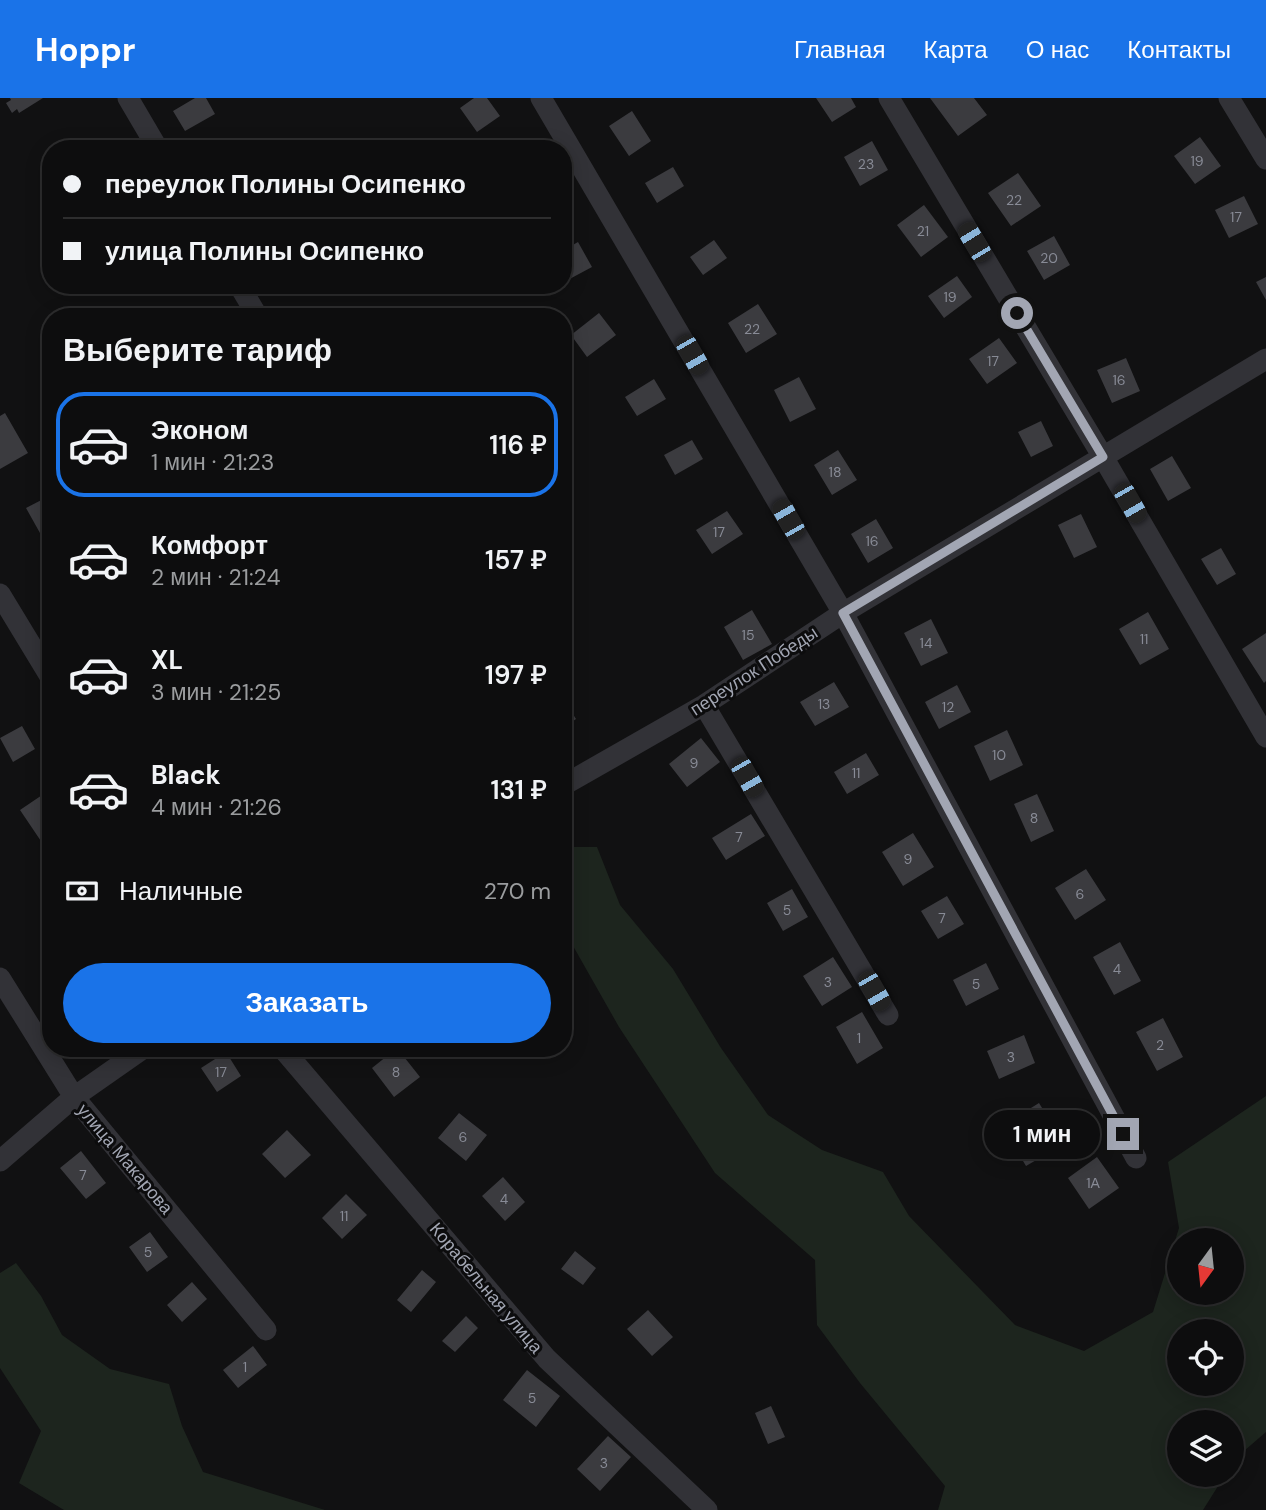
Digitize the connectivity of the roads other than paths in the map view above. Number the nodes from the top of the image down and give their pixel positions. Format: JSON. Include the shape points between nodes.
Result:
{"nodes":[{"id":1,"x":128,"y":98,"type":"edge"},
{"id":2,"x":541,"y":98,"type":"edge"},
{"id":3,"x":889,"y":98,"type":"edge"},
{"id":4,"x":1229,"y":98,"type":"edge"},
{"id":5,"x":153,"y":140,"type":"edge"},
{"id":6,"x":566,"y":140,"type":"edge"},
{"id":7,"x":572,"y":151,"type":"edge"},
{"id":8,"x":1266,"y":159,"type":"edge"},
{"id":9,"x":1266,"y":359,"type":"edge"},
{"id":10,"x":1103,"y":457,"type":"junction"},
{"id":11,"x":0,"y":594,"type":"edge"},
{"id":12,"x":843,"y":613,"type":"junction"},
{"id":13,"x":42,"y":663,"type":"edge"},
{"id":14,"x":704,"y":705,"type":"junction"},
{"id":15,"x":1266,"y":737,"type":"edge"},
{"id":16,"x":572,"y":780,"type":"edge"},
{"id":17,"x":0,"y":978,"type":"edge"},
{"id":18,"x":888,"y":1015,"type":"dead end"},
{"id":19,"x":42,"y":1046,"type":"edge"},
{"id":20,"x":49,"y":1057,"type":"edge"},
{"id":21,"x":131,"y":1057,"type":"edge"},
{"id":22,"x":290,"y":1057,"type":"edge"},
{"id":23,"x":74,"y":1097,"type":"junction"},
{"id":24,"x":1136,"y":1158,"type":"dead end"},
{"id":25,"x":0,"y":1161,"type":"edge"},
{"id":26,"x":266,"y":1330,"type":"dead end"},
{"id":27,"x":707,"y":1510,"type":"edge"}],
"edges":[{"from":1,"to":5,"type":"street"},
{"from":2,"to":6,"type":"street"},
{"from":3,"to":10,"type":"street"},
{"from":4,"to":8,"type":"street"},
{"from":7,"to":12,"type":"street"},
{"from":9,"to":10,"type":"street","name":"переулок Победы"},
{"from":10,"to":12,"type":"street","name":"переулок Победы"},
{"from":10,"to":15,"type":"street"},
{"from":11,"to":13,"type":"street"},
{"from":12,"to":14,"type":"street","name":"переулок Победы"},
{"from":12,"to":24,"type":"street"},
{"from":14,"to":16,"type":"street","name":"переулок Победы"},
{"from":14,"to":18,"type":"street"},
{"from":17,"to":19,"type":"street","name":"улица Макарова"},
{"from":20,"to":23,"type":"street","name":"улица Макарова"},
{"from":21,"to":23,"type":"street"},
{"from":22,"to":27,"type":"street","name":"Корабельная улица","via":[[547,1359]]},
{"from":23,"to":25,"type":"street"},
{"from":23,"to":26,"type":"street","name":"улица Макарова"}]}
